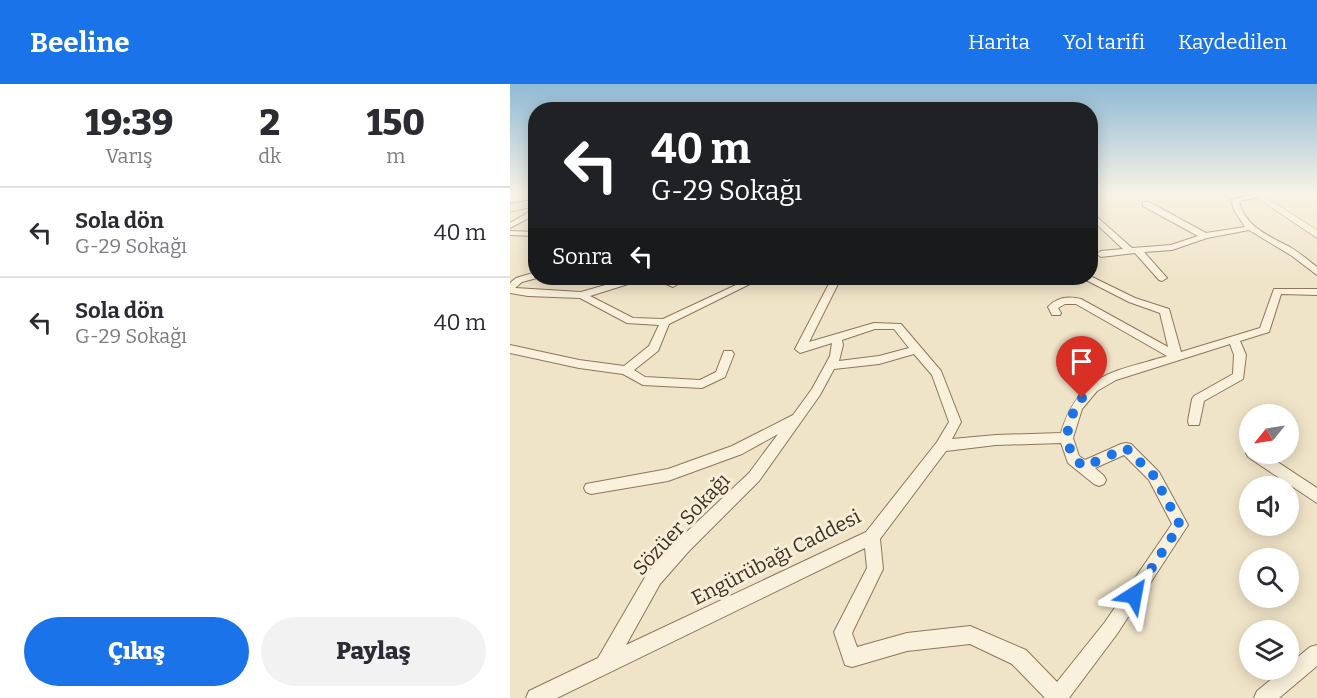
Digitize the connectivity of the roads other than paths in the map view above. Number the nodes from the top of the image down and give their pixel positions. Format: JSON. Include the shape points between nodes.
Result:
{"nodes":[{"id":1,"x":1100,"y":222,"type":"edge"},
{"id":2,"x":1182,"y":222,"type":"edge"},
{"id":3,"x":1246,"y":222,"type":"edge"},
{"id":4,"x":1297,"y":222,"type":"edge"},
{"id":5,"x":1250,"y":228,"type":"junction"},
{"id":6,"x":510,"y":233,"type":"edge"},
{"id":7,"x":528,"y":234,"type":"edge"},
{"id":8,"x":1317,"y":235,"type":"edge"},
{"id":9,"x":1205,"y":236,"type":"junction"},
{"id":10,"x":1134,"y":251,"type":"junction"},
{"id":11,"x":1101,"y":254,"type":"dead end"},
{"id":12,"x":1317,"y":272,"type":"edge"},
{"id":13,"x":528,"y":277,"type":"edge"},
{"id":14,"x":1162,"y":278,"type":"dead end"},
{"id":15,"x":1098,"y":283,"type":"edge"},
{"id":16,"x":614,"y":285,"type":"edge"},
{"id":17,"x":742,"y":285,"type":"edge"},
{"id":18,"x":832,"y":285,"type":"edge"},
{"id":19,"x":510,"y":289,"type":"edge"},
{"id":20,"x":1317,"y":292,"type":"edge"},
{"id":21,"x":582,"y":295,"type":"junction"},
{"id":22,"x":1056,"y":313,"type":"dead end"},
{"id":23,"x":665,"y":322,"type":"junction"},
{"id":24,"x":836,"y":337,"type":"junction"},
{"id":25,"x":1234,"y":341,"type":"junction"},
{"id":26,"x":510,"y":349,"type":"edge"},
{"id":27,"x":916,"y":350,"type":"junction"},
{"id":28,"x":728,"y":354,"type":"dead end"},
{"id":29,"x":1176,"y":356,"type":"junction"},
{"id":30,"x":830,"y":366,"type":"junction"},
{"id":31,"x":626,"y":370,"type":"junction"},
{"id":32,"x":797,"y":418,"type":"junction"},
{"id":33,"x":1194,"y":421,"type":"dead end"},
{"id":34,"x":1066,"y":438,"type":"junction"},
{"id":35,"x":942,"y":446,"type":"junction"},
{"id":36,"x":1270,"y":464,"type":"edge"},
{"id":37,"x":1084,"y":467,"type":"junction"},
{"id":38,"x":1099,"y":480,"type":"dead end"},
{"id":39,"x":591,"y":488,"type":"dead end"},
{"id":40,"x":1317,"y":496,"type":"edge"},
{"id":41,"x":872,"y":537,"type":"junction"},
{"id":42,"x":1317,"y":654,"type":"edge"},
{"id":43,"x":605,"y":665,"type":"junction"},
{"id":44,"x":546,"y":696,"type":"edge"},
{"id":45,"x":1058,"y":697,"type":"edge"},
{"id":46,"x":1264,"y":698,"type":"edge"}],
"edges":[{"from":1,"to":10,"type":"street"},
{"from":2,"to":9,"type":"street"},
{"from":3,"to":5,"type":"street"},
{"from":4,"to":8,"type":"street"},
{"from":5,"to":9,"type":"street"},
{"from":5,"to":12,"type":"street"},
{"from":6,"to":7,"type":"street"},
{"from":9,"to":10,"type":"street","via":[[1172,247]]},
{"from":10,"to":11,"type":"street"},
{"from":10,"to":14,"type":"street"},
{"from":13,"to":19,"type":"street"},
{"from":15,"to":29,"type":"street","via":[[1165,311]]},
{"from":16,"to":21,"type":"street"},
{"from":17,"to":23,"type":"street"},
{"from":18,"to":24,"type":"street","name":"Engürübağı Caddesi","via":[[800,349]]},
{"from":19,"to":21,"type":"street"},
{"from":20,"to":25,"type":"street","via":[[1277,291],[1265,330]]},
{"from":21,"to":23,"type":"street","via":[[631,321]]},
{"from":22,"to":29,"type":"street","via":[[1053,307],[1057,303],[1078,301]]},
{"from":23,"to":31,"type":"street","via":[[654,348]]},
{"from":24,"to":27,"type":"street","name":"Engürübağı Caddesi","via":[[874,326],[897,326]]},
{"from":24,"to":30,"type":"street","name":"Sözüer Sokağı","via":[[836,356]]},
{"from":25,"to":29,"type":"street"},
{"from":25,"to":33,"type":"street","via":[[1240,356],[1239,376],[1198,399]]},
{"from":26,"to":31,"type":"street"},
{"from":27,"to":30,"type":"street","via":[[879,360]]},
{"from":27,"to":35,"type":"street","name":"Engürübağı Caddesi","via":[[937,374],[955,422]]},
{"from":28,"to":31,"type":"street","via":[[721,374],[702,384],[643,381]]},
{"from":29,"to":34,"type":"street","via":[[1091,386],[1074,410]]},
{"from":30,"to":32,"type":"street","name":"Sözüer Sokağı"},
{"from":32,"to":39,"type":"street","via":[[736,450],[668,475]]},
{"from":32,"to":43,"type":"street","name":"Sözüer Sokağı","via":[[754,477],[654,578]]},
{"from":34,"to":35,"type":"street"},
{"from":34,"to":37,"type":"street","via":[[1073,459]]},
{"from":35,"to":41,"type":"street","name":"Engürübağı Caddesi"},
{"from":36,"to":40,"type":"street"},
{"from":37,"to":38,"type":"street"},
{"from":37,"to":45,"type":"street","via":[[1126,448],[1154,476],[1180,525],[1111,628]]},
{"from":41,"to":43,"type":"street","name":"Engürübağı Caddesi"},
{"from":41,"to":45,"type":"street","via":[[875,568],[843,632],[852,658],[907,642],[970,634],[1019,657]]},
{"from":42,"to":46,"type":"street"},
{"from":43,"to":44,"type":"street","name":"Engürübağı Caddesi"}]}
